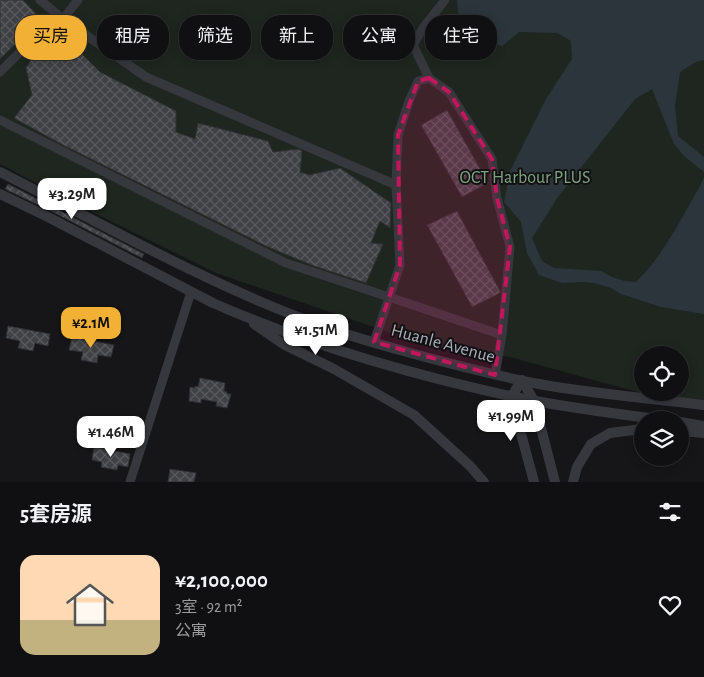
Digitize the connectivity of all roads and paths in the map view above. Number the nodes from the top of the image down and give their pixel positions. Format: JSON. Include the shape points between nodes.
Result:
{"nodes":[{"id":1,"x":40,"y":0,"type":"edge"},
{"id":2,"x":78,"y":0,"type":"edge"},
{"id":3,"x":445,"y":0,"type":"edge"},
{"id":4,"x":57,"y":15,"type":"edge"},
{"id":5,"x":67,"y":15,"type":"edge"},
{"id":6,"x":87,"y":36,"type":"edge"},
{"id":7,"x":15,"y":57,"type":"edge"},
{"id":8,"x":0,"y":72,"type":"edge"},
{"id":9,"x":428,"y":78,"type":"junction"},
{"id":10,"x":0,"y":120,"type":"edge"},
{"id":11,"x":0,"y":172,"type":"edge"},
{"id":12,"x":396,"y":185,"type":"junction"},
{"id":13,"x":0,"y":194,"type":"edge"},
{"id":14,"x":191,"y":292,"type":"junction"},
{"id":15,"x":389,"y":296,"type":"junction"},
{"id":16,"x":241,"y":315,"type":"junction"},
{"id":17,"x":502,"y":335,"type":"junction"},
{"id":18,"x":374,"y":342,"type":"junction"},
{"id":19,"x":446,"y":362,"type":"junction"},
{"id":20,"x":495,"y":374,"type":"junction"},
{"id":21,"x":441,"y":380,"type":"junction"},
{"id":22,"x":522,"y":380,"type":"junction"},
{"id":23,"x":618,"y":395,"type":"junction"},
{"id":24,"x":510,"y":396,"type":"junction"},
{"id":25,"x":534,"y":401,"type":"junction"},
{"id":26,"x":704,"y":406,"type":"edge"},
{"id":27,"x":617,"y":414,"type":"junction"},
{"id":28,"x":634,"y":416,"type":"edge"},
{"id":29,"x":689,"y":424,"type":"edge"},
{"id":30,"x":704,"y":426,"type":"edge"},
{"id":31,"x":634,"y":430,"type":"edge"},
{"id":32,"x":689,"y":432,"type":"edge"},
{"id":33,"x":704,"y":433,"type":"edge"},
{"id":34,"x":130,"y":482,"type":"edge"},
{"id":35,"x":484,"y":482,"type":"edge"},
{"id":36,"x":534,"y":482,"type":"edge"},
{"id":37,"x":555,"y":482,"type":"edge"},
{"id":38,"x":574,"y":482,"type":"edge"}],
"edges":[{"from":1,"to":4,"type":"street"},
{"from":2,"to":5,"type":"street"},
{"from":3,"to":9,"type":"street","via":[[413,45]]},
{"from":6,"to":12,"type":"street","via":[[146,77]]},
{"from":7,"to":8,"type":"street"},
{"from":9,"to":12,"type":"street","via":[[418,81],[398,135]]},
{"from":9,"to":17,"type":"street","via":[[449,92],[492,159],[497,198],[510,247]]},
{"from":10,"to":15,"type":"street","via":[[286,263]]},
{"from":11,"to":18,"type":"street","name":"Huanle Avenue","via":[[215,282],[306,320]]},
{"from":12,"to":15,"type":"street","via":[[400,265]]},
{"from":13,"to":14,"type":"street","name":"Huanle Avenue"},
{"from":14,"to":16,"type":"street","name":"Huanle Avenue"},
{"from":14,"to":34,"type":"street"},
{"from":15,"to":17,"type":"street"},
{"from":15,"to":18,"type":"street"},
{"from":16,"to":21,"type":"street","name":"Huanle Avenue","via":[[355,356]]},
{"from":16,"to":35,"type":"street","via":[[283,344],[414,415]]},
{"from":17,"to":20,"type":"street"},
{"from":18,"to":19,"type":"street","name":"Huanle Avenue"},
{"from":19,"to":20,"type":"street","name":"Huanle Avenue"},
{"from":19,"to":21,"type":"street"},
{"from":20,"to":22,"type":"street","name":"Huanle Avenue"},
{"from":21,"to":24,"type":"street","name":"Huanle Avenue"},
{"from":22,"to":23,"type":"street","name":"Huanle Avenue"},
{"from":22,"to":24,"type":"street"},
{"from":22,"to":25,"type":"street"},
{"from":23,"to":26,"type":"street","name":"Huanle Avenue"},
{"from":23,"to":27,"type":"street"},
{"from":24,"to":25,"type":"street","name":"Huanle Avenue"},
{"from":24,"to":36,"type":"street"},
{"from":25,"to":27,"type":"street","name":"Huanle Avenue"},
{"from":25,"to":37,"type":"street"},
{"from":27,"to":28,"type":"street","name":"Huanle Avenue"},
{"from":29,"to":30,"type":"street"},
{"from":31,"to":38,"type":"street","via":[[610,433],[591,444],[577,467]]},
{"from":32,"to":33,"type":"street"}]}
